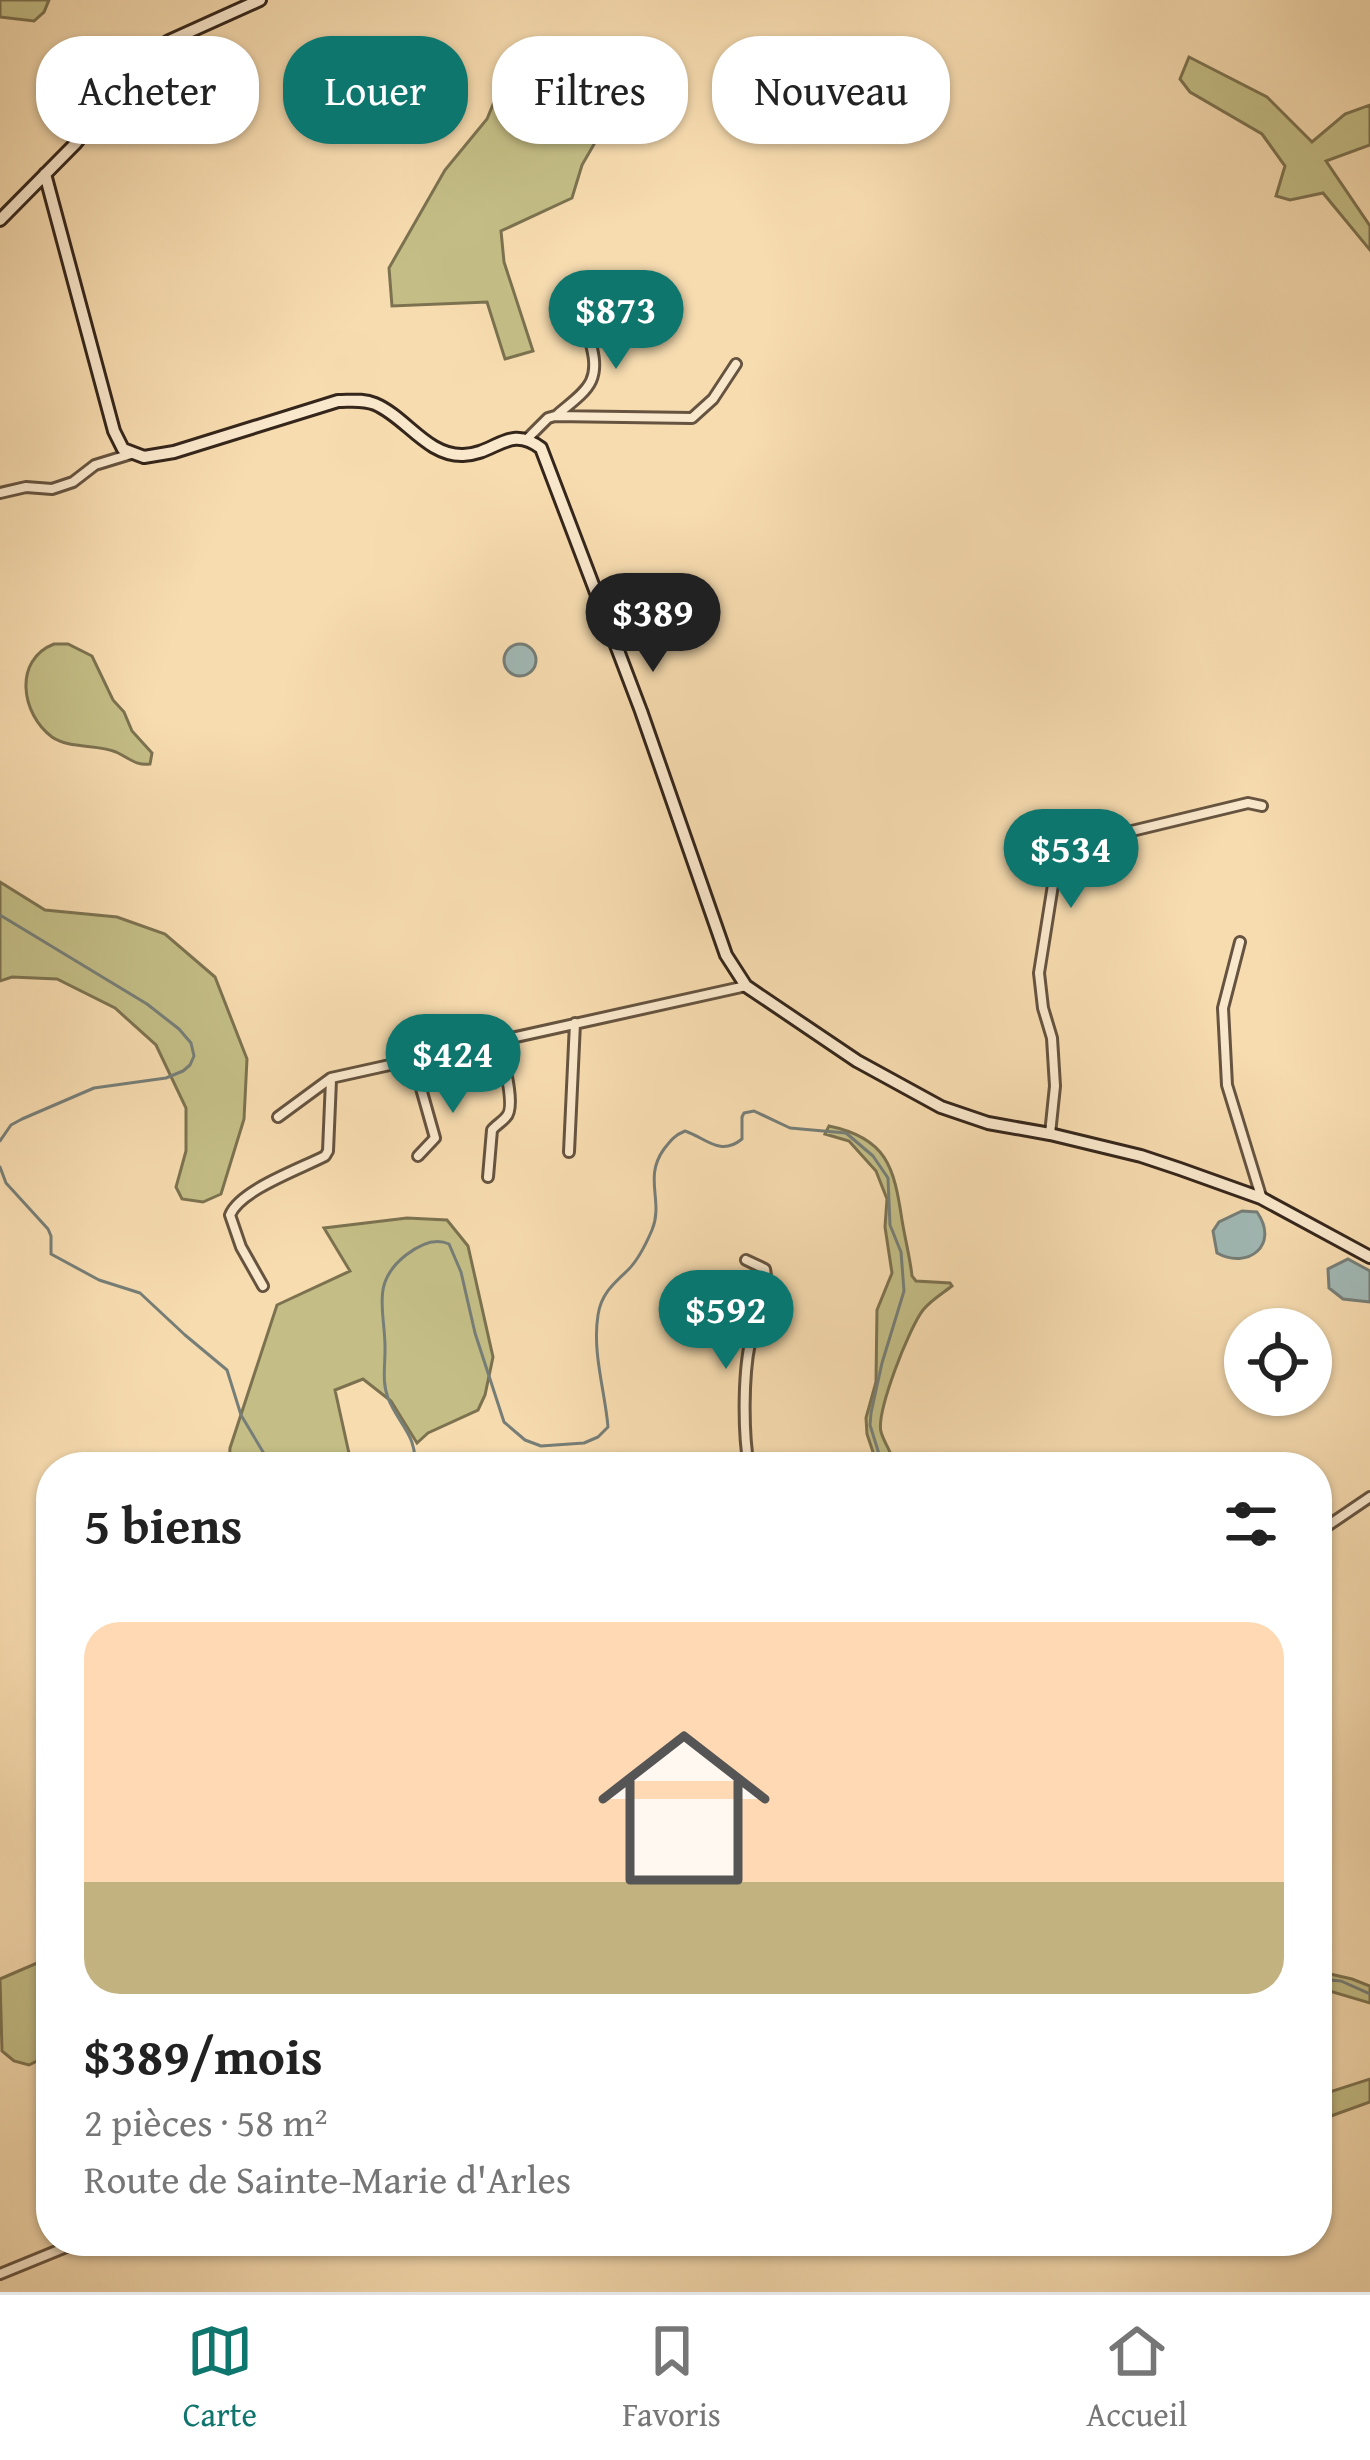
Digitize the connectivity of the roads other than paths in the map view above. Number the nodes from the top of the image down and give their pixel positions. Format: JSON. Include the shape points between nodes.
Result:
{"nodes":[{"id":1,"x":260,"y":0,"type":"edge"},
{"id":2,"x":45,"y":174,"type":"junction"},
{"id":3,"x":0,"y":220,"type":"edge"},
{"id":4,"x":583,"y":285,"type":"dead end"},
{"id":5,"x":736,"y":364,"type":"dead end"},
{"id":6,"x":556,"y":416,"type":"junction"},
{"id":7,"x":528,"y":438,"type":"junction"},
{"id":8,"x":131,"y":454,"type":"junction"},
{"id":9,"x":0,"y":493,"type":"edge"},
{"id":10,"x":1262,"y":806,"type":"dead end"},
{"id":11,"x":1240,"y":943,"type":"dead end"},
{"id":12,"x":746,"y":986,"type":"junction"},
{"id":13,"x":575,"y":1023,"type":"junction"},
{"id":14,"x":499,"y":1040,"type":"junction"},
{"id":15,"x":413,"y":1059,"type":"junction"},
{"id":16,"x":331,"y":1078,"type":"junction"},
{"id":17,"x":278,"y":1117,"type":"dead end"},
{"id":18,"x":1050,"y":1134,"type":"junction"},
{"id":19,"x":568,"y":1152,"type":"dead end"},
{"id":20,"x":418,"y":1156,"type":"dead end"},
{"id":21,"x":488,"y":1177,"type":"dead end"},
{"id":22,"x":1261,"y":1198,"type":"junction"},
{"id":23,"x":1370,"y":1257,"type":"edge"},
{"id":24,"x":746,"y":1260,"type":"dead end"},
{"id":25,"x":263,"y":1286,"type":"dead end"},
{"id":26,"x":748,"y":1452,"type":"edge"},
{"id":27,"x":1370,"y":1497,"type":"edge"},
{"id":28,"x":1332,"y":1523,"type":"edge"},
{"id":29,"x":44,"y":2256,"type":"edge"},
{"id":30,"x":0,"y":2274,"type":"edge"}],
"edges":[{"from":1,"to":2,"type":"main road","via":[[147,55]]},
{"from":2,"to":3,"type":"main road"},
{"from":2,"to":8,"type":"main road","via":[[114,431]]},
{"from":4,"to":6,"type":"street","via":[[592,379]]},
{"from":5,"to":6,"type":"street","via":[[692,418]]},
{"from":6,"to":7,"type":"street"},
{"from":7,"to":8,"type":"main road","via":[[442,452],[360,400],[174,452]]},
{"from":7,"to":12,"type":"main road","via":[[542,448],[726,955]]},
{"from":8,"to":9,"type":"street","via":[[52,489]]},
{"from":10,"to":18,"type":"street","via":[[1082,843],[1060,859],[1039,973],[1052,1038]]},
{"from":11,"to":22,"type":"street","via":[[1223,1008],[1227,1084]]},
{"from":12,"to":13,"type":"street"},
{"from":12,"to":18,"type":"main road","via":[[941,1107]]},
{"from":13,"to":14,"type":"street"},
{"from":13,"to":19,"type":"street"},
{"from":14,"to":15,"type":"street"},
{"from":14,"to":21,"type":"street","via":[[511,1106],[492,1130]]},
{"from":15,"to":16,"type":"street"},
{"from":15,"to":20,"type":"street","via":[[435,1138]]},
{"from":16,"to":17,"type":"street"},
{"from":16,"to":25,"type":"street","via":[[325,1156],[231,1210]]},
{"from":18,"to":22,"type":"main road"},
{"from":22,"to":23,"type":"main road"},
{"from":24,"to":26,"type":"street","via":[[765,1270],[768,1283],[749,1348]]},
{"from":27,"to":28,"type":"street"},
{"from":29,"to":30,"type":"street"}]}
